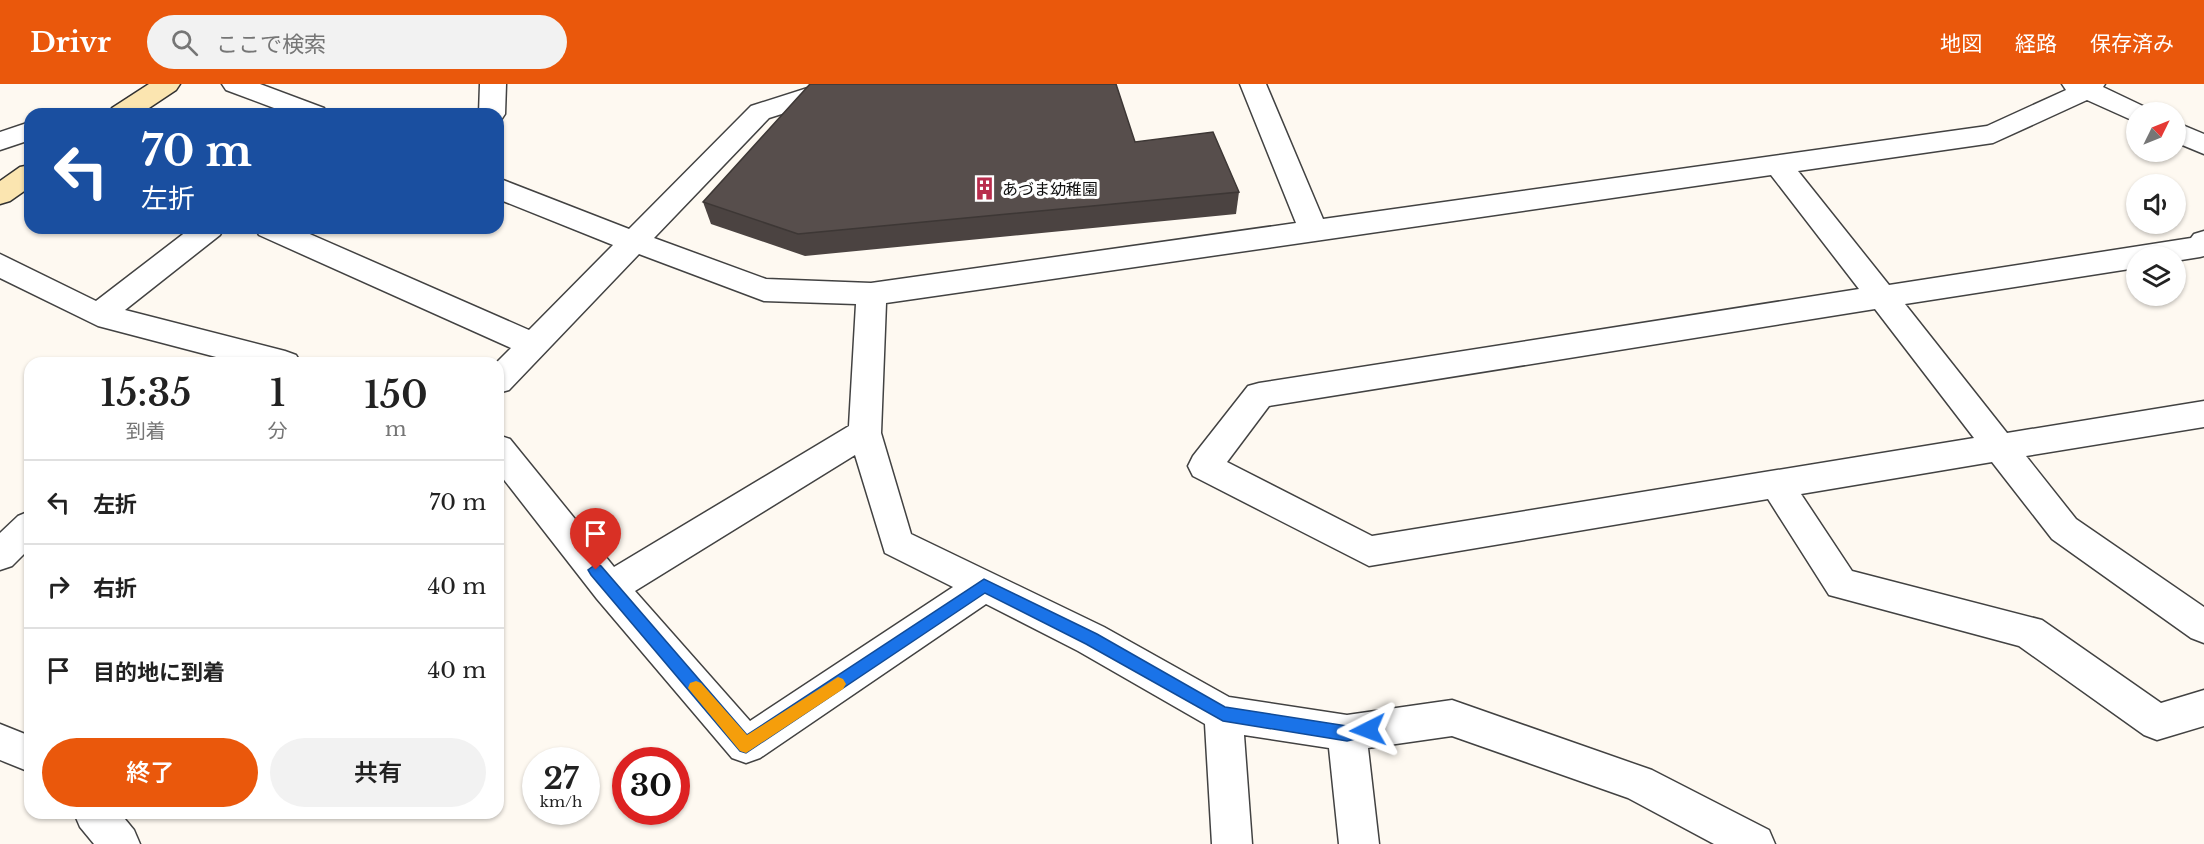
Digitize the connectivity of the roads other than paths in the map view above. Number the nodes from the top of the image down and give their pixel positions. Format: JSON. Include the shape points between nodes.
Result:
{"nodes":[{"id":1,"x":167,"y":84,"type":"edge"},
{"id":2,"x":235,"y":84,"type":"edge"},
{"id":3,"x":493,"y":84,"type":"edge"},
{"id":4,"x":848,"y":84,"type":"edge"},
{"id":5,"x":1253,"y":84,"type":"edge"},
{"id":6,"x":2085,"y":86,"type":"edge"},
{"id":7,"x":130,"y":108,"type":"edge"},
{"id":8,"x":299,"y":108,"type":"edge"},
{"id":9,"x":492,"y":108,"type":"edge"},
{"id":10,"x":2126,"y":108,"type":"edge"},
{"id":11,"x":24,"y":133,"type":"edge"},
{"id":12,"x":2186,"y":136,"type":"edge"},
{"id":13,"x":0,"y":141,"type":"edge"},
{"id":14,"x":2204,"y":145,"type":"edge"},
{"id":15,"x":1778,"y":165,"type":"junction"},
{"id":16,"x":24,"y":178,"type":"edge"},
{"id":17,"x":504,"y":190,"type":"edge"},
{"id":18,"x":0,"y":194,"type":"edge"},
{"id":19,"x":1313,"y":230,"type":"junction"},
{"id":20,"x":202,"y":234,"type":"edge"},
{"id":21,"x":283,"y":234,"type":"edge"},
{"id":22,"x":2204,"y":241,"type":"edge"},
{"id":23,"x":634,"y":242,"type":"junction"},
{"id":24,"x":0,"y":265,"type":"edge"},
{"id":25,"x":871,"y":294,"type":"junction"},
{"id":26,"x":1880,"y":295,"type":"junction"},
{"id":27,"x":98,"y":315,"type":"junction"},
{"id":28,"x":535,"y":345,"type":"junction"},
{"id":29,"x":262,"y":357,"type":"edge"},
{"id":30,"x":504,"y":375,"type":"edge"},
{"id":31,"x":2204,"y":414,"type":"edge"},
{"id":32,"x":865,"y":432,"type":"junction"},
{"id":33,"x":2000,"y":447,"type":"junction"},
{"id":34,"x":504,"y":456,"type":"edge"},
{"id":35,"x":1776,"y":484,"type":"junction"},
{"id":36,"x":24,"y":532,"type":"edge"},
{"id":37,"x":0,"y":555,"type":"edge"},
{"id":38,"x":984,"y":586,"type":"junction"},
{"id":39,"x":610,"y":588,"type":"junction"},
{"id":40,"x":2204,"y":627,"type":"edge"},
{"id":41,"x":2204,"y":708,"type":"edge"},
{"id":42,"x":1223,"y":714,"type":"junction"},
{"id":43,"x":1347,"y":733,"type":"junction"},
{"id":44,"x":0,"y":742,"type":"edge"},
{"id":45,"x":24,"y":752,"type":"edge"},
{"id":46,"x":99,"y":819,"type":"edge"},
{"id":47,"x":120,"y":844,"type":"edge"},
{"id":48,"x":1233,"y":844,"type":"edge"},
{"id":49,"x":1359,"y":844,"type":"edge"},
{"id":50,"x":1755,"y":844,"type":"edge"}],
"edges":[{"from":1,"to":7,"type":"street"},
{"from":2,"to":8,"type":"street"},
{"from":3,"to":9,"type":"street"},
{"from":4,"to":23,"type":"street","via":[[760,112]]},
{"from":5,"to":19,"type":"street"},
{"from":6,"to":10,"type":"street"},
{"from":6,"to":15,"type":"street","via":[[1993,134]]},
{"from":11,"to":13,"type":"street"},
{"from":12,"to":14,"type":"street"},
{"from":15,"to":19,"type":"street"},
{"from":15,"to":26,"type":"street"},
{"from":16,"to":18,"type":"street"},
{"from":17,"to":23,"type":"street"},
{"from":19,"to":25,"type":"street"},
{"from":20,"to":27,"type":"street"},
{"from":21,"to":28,"type":"street"},
{"from":22,"to":26,"type":"street","via":[[2200,247]]},
{"from":23,"to":25,"type":"street","via":[[765,290]]},
{"from":23,"to":28,"type":"street"},
{"from":24,"to":27,"type":"street"},
{"from":25,"to":32,"type":"street"},
{"from":26,"to":33,"type":"street"},
{"from":26,"to":35,"type":"street","via":[[1258,394],[1205,465],[1369,551]]},
{"from":27,"to":29,"type":"street"},
{"from":28,"to":30,"type":"street"},
{"from":31,"to":33,"type":"street"},
{"from":32,"to":38,"type":"street","via":[[897,543]]},
{"from":32,"to":39,"type":"street"},
{"from":33,"to":35,"type":"street"},
{"from":33,"to":40,"type":"street","via":[[2064,529]]},
{"from":34,"to":39,"type":"street"},
{"from":35,"to":41,"type":"street","via":[[1841,584],[2029,632],[2157,722]]},
{"from":36,"to":37,"type":"street"},
{"from":38,"to":39,"type":"street","via":[[746,746]]},
{"from":38,"to":42,"type":"street","via":[[1091,639]]},
{"from":42,"to":43,"type":"street"},
{"from":42,"to":48,"type":"street"},
{"from":43,"to":49,"type":"street"},
{"from":43,"to":50,"type":"street","via":[[1452,718],[1638,783]]},
{"from":44,"to":45,"type":"street"},
{"from":46,"to":47,"type":"street"}]}
